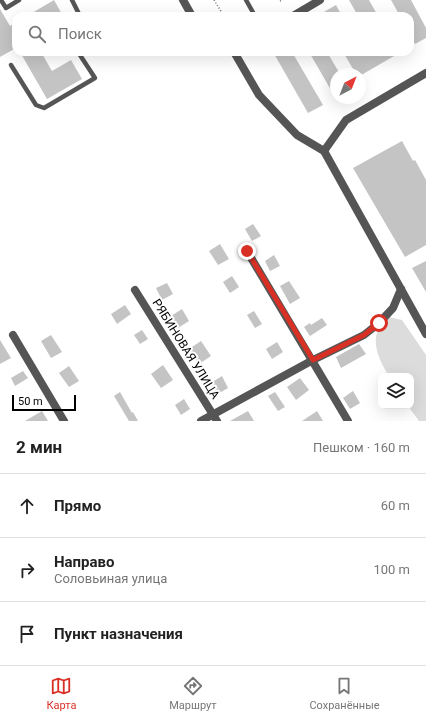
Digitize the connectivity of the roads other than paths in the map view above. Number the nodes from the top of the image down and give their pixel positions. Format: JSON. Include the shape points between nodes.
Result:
{"nodes":[{"id":1,"x":1,"y":0,"type":"edge"},
{"id":2,"x":19,"y":0,"type":"edge"},
{"id":3,"x":72,"y":0,"type":"edge"},
{"id":4,"x":183,"y":0,"type":"edge"},
{"id":5,"x":246,"y":0,"type":"edge"},
{"id":6,"x":320,"y":0,"type":"edge"},
{"id":7,"x":78,"y":12,"type":"edge"},
{"id":8,"x":190,"y":12,"type":"edge"},
{"id":9,"x":253,"y":12,"type":"edge"},
{"id":10,"x":300,"y":12,"type":"edge"},
{"id":11,"x":81,"y":56,"type":"edge"},
{"id":12,"x":236,"y":56,"type":"edge"},
{"id":13,"x":11,"y":65,"type":"dead end"},
{"id":14,"x":426,"y":73,"type":"edge"},
{"id":15,"x":324,"y":151,"type":"junction"},
{"id":16,"x":247,"y":251,"type":"dead end"},
{"id":17,"x":401,"y":289,"type":"junction"},
{"id":18,"x":135,"y":290,"type":"dead end"},
{"id":19,"x":426,"y":334,"type":"edge"},
{"id":20,"x":12,"y":335,"type":"dead end"},
{"id":21,"x":313,"y":360,"type":"junction"},
{"id":22,"x":215,"y":418,"type":"edge"},
{"id":23,"x":64,"y":421,"type":"edge"},
{"id":24,"x":201,"y":421,"type":"edge"},
{"id":25,"x":348,"y":421,"type":"edge"}],
"edges":[{"from":1,"to":2,"type":"lane","via":[[6,8]]},
{"from":3,"to":7,"type":"lane"},
{"from":4,"to":8,"type":"street"},
{"from":5,"to":9,"type":"lane"},
{"from":6,"to":10,"type":"street"},
{"from":11,"to":13,"type":"lane","via":[[95,78],[44,108],[36,106]]},
{"from":12,"to":15,"type":"street","via":[[259,95],[297,135]]},
{"from":14,"to":15,"type":"street","via":[[346,120]]},
{"from":15,"to":17,"type":"street"},
{"from":16,"to":21,"type":"street"},
{"from":17,"to":19,"type":"street"},
{"from":17,"to":21,"type":"street","via":[[393,308],[379,323],[364,335]]},
{"from":18,"to":22,"type":"street","name":"РЯБИНОВАЯ УЛИЦА"},
{"from":20,"to":23,"type":"street"},
{"from":21,"to":22,"type":"street"},
{"from":21,"to":25,"type":"street"},
{"from":22,"to":24,"type":"street"}]}
